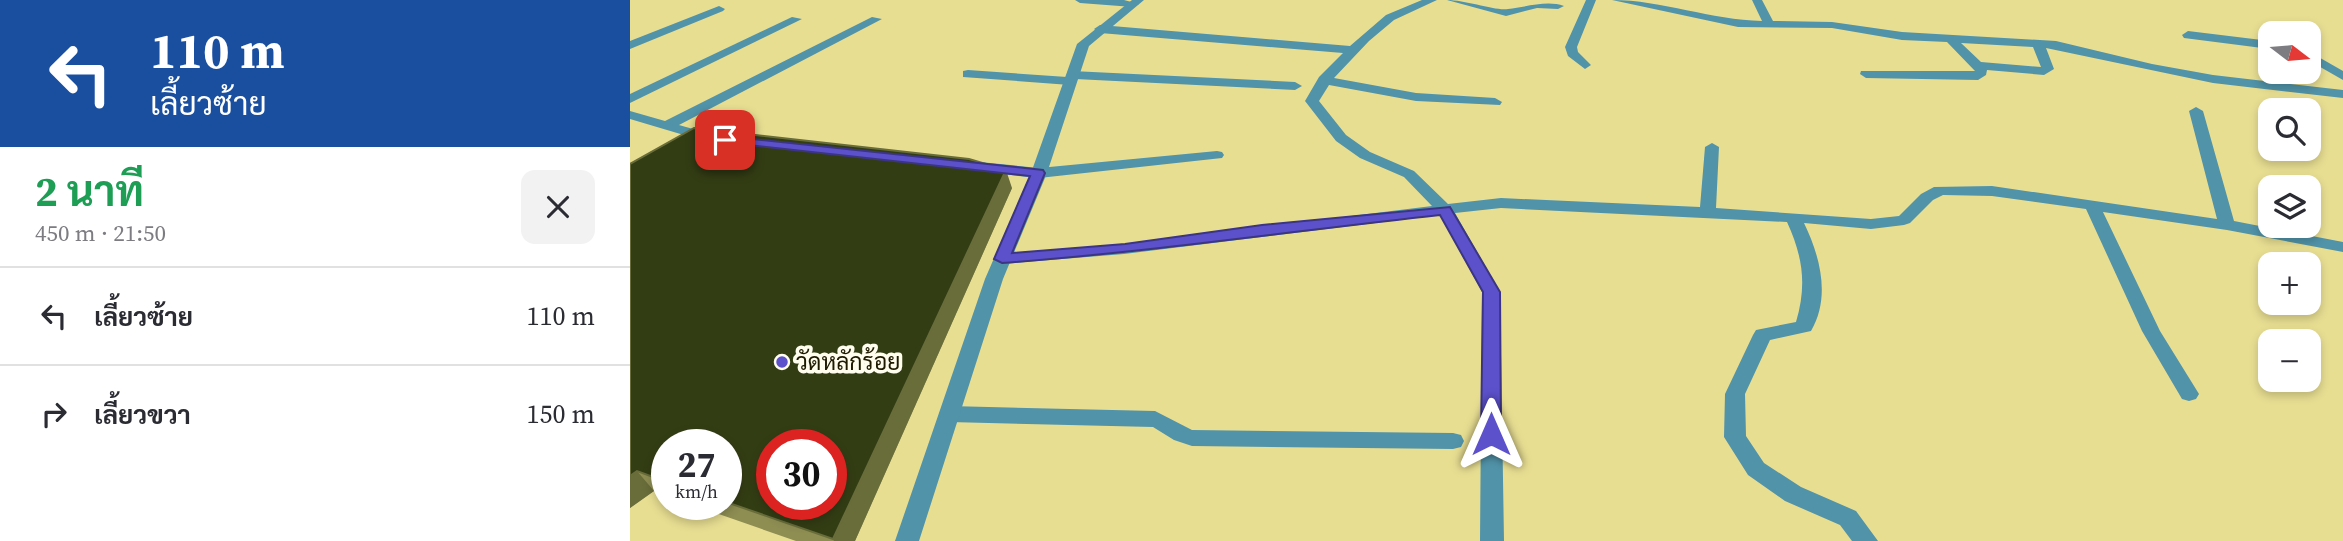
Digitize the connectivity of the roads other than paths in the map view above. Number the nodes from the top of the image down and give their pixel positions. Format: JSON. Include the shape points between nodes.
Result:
{"nodes":[{"id":1,"x":1080,"y":0,"type":"edge"},
{"id":2,"x":1432,"y":0,"type":"edge"},
{"id":3,"x":1452,"y":0,"type":"edge"},
{"id":4,"x":1591,"y":0,"type":"edge"},
{"id":5,"x":1617,"y":0,"type":"edge"},
{"id":6,"x":1757,"y":0,"type":"edge"},
{"id":7,"x":1136,"y":2,"type":"edge"},
{"id":8,"x":1558,"y":6,"type":"dead end"},
{"id":9,"x":719,"y":9,"type":"dead end"},
{"id":10,"x":796,"y":19,"type":"dead end"},
{"id":11,"x":876,"y":19,"type":"dead end"},
{"id":12,"x":1769,"y":24,"type":"junction"},
{"id":13,"x":1100,"y":29,"type":"junction"},
{"id":14,"x":2188,"y":35,"type":"dead end"},
{"id":15,"x":1951,"y":39,"type":"junction"},
{"id":16,"x":2038,"y":44,"type":"junction"},
{"id":17,"x":2258,"y":44,"type":"edge"},
{"id":18,"x":630,"y":45,"type":"edge"},
{"id":19,"x":1354,"y":50,"type":"junction"},
{"id":20,"x":2321,"y":63,"type":"edge"},
{"id":21,"x":1585,"y":65,"type":"dead end"},
{"id":22,"x":1978,"y":65,"type":"junction"},
{"id":23,"x":968,"y":74,"type":"dead end"},
{"id":24,"x":1866,"y":74,"type":"dead end"},
{"id":25,"x":2343,"y":76,"type":"edge"},
{"id":26,"x":1071,"y":78,"type":"junction"},
{"id":27,"x":1324,"y":80,"type":"junction"},
{"id":28,"x":1295,"y":86,"type":"dead end"},
{"id":29,"x":2343,"y":94,"type":"edge"},
{"id":30,"x":630,"y":99,"type":"edge"},
{"id":31,"x":1495,"y":102,"type":"dead end"},
{"id":32,"x":2196,"y":111,"type":"dead end"},
{"id":33,"x":630,"y":115,"type":"edge"},
{"id":34,"x":668,"y":125,"type":"junction"},
{"id":35,"x":725,"y":140,"type":"edge"},
{"id":36,"x":1712,"y":147,"type":"dead end"},
{"id":37,"x":1217,"y":155,"type":"dead end"},
{"id":38,"x":959,"y":164,"type":"edge"},
{"id":39,"x":1038,"y":173,"type":"junction"},
{"id":40,"x":2092,"y":206,"type":"junction"},
{"id":41,"x":1445,"y":210,"type":"junction"},
{"id":42,"x":1708,"y":211,"type":"junction"},
{"id":43,"x":1793,"y":218,"type":"junction"},
{"id":44,"x":2227,"y":226,"type":"junction"},
{"id":45,"x":2343,"y":247,"type":"edge"},
{"id":46,"x":1002,"y":259,"type":"junction"},
{"id":47,"x":2189,"y":394,"type":"dead end"},
{"id":48,"x":949,"y":414,"type":"junction"},
{"id":49,"x":1453,"y":441,"type":"dead end"},
{"id":50,"x":907,"y":541,"type":"edge"},
{"id":51,"x":1492,"y":541,"type":"edge"},
{"id":52,"x":1866,"y":541,"type":"edge"}],
"edges":[{"from":1,"to":7,"type":"street"},
{"from":2,"to":19,"type":"street","via":[[1400,12]]},
{"from":3,"to":8,"type":"street","via":[[1506,13],[1537,5]]},
{"from":4,"to":21,"type":"street","via":[[1571,47]]},
{"from":5,"to":12,"type":"street","via":[[1724,22]]},
{"from":6,"to":12,"type":"street"},
{"from":7,"to":13,"type":"street"},
{"from":9,"to":18,"type":"street"},
{"from":10,"to":30,"type":"street"},
{"from":11,"to":34,"type":"street"},
{"from":12,"to":15,"type":"street","via":[[1832,25]]},
{"from":13,"to":19,"type":"street"},
{"from":13,"to":26,"type":"street","via":[[1083,44]]},
{"from":14,"to":17,"type":"street"},
{"from":15,"to":16,"type":"street"},
{"from":15,"to":22,"type":"street"},
{"from":16,"to":22,"type":"street","via":[[2048,69],[2044,71]]},
{"from":16,"to":29,"type":"street","via":[[2213,79]]},
{"from":19,"to":27,"type":"street"},
{"from":20,"to":25,"type":"street"},
{"from":22,"to":24,"type":"street","via":[[1982,72],[1978,76]]},
{"from":23,"to":26,"type":"street"},
{"from":26,"to":28,"type":"street"},
{"from":26,"to":39,"type":"street"},
{"from":27,"to":31,"type":"street","via":[[1392,94]]},
{"from":27,"to":41,"type":"street","via":[[1312,102],[1341,138],[1365,155],[1409,174]]},
{"from":32,"to":44,"type":"street"},
{"from":33,"to":34,"type":"street"},
{"from":34,"to":35,"type":"street","via":[[694,141]]},
{"from":36,"to":42,"type":"street"},
{"from":37,"to":39,"type":"street"},
{"from":38,"to":39,"type":"street"},
{"from":39,"to":46,"type":"street"},
{"from":40,"to":43,"type":"street","via":[[1992,191],[1940,190],[1904,220],[1871,224]]},
{"from":40,"to":44,"type":"street"},
{"from":40,"to":47,"type":"street","via":[[2151,331]]},
{"from":41,"to":42,"type":"street","via":[[1501,203]]},
{"from":41,"to":46,"type":"street","via":[[1125,249]]},
{"from":41,"to":51,"type":"street","via":[[1491,292]]},
{"from":42,"to":43,"type":"street"},
{"from":43,"to":52,"type":"street","via":[[1810,251],[1811,306],[1804,327],[1763,335],[1735,394],[1735,437],[1756,469],[1793,494],[1848,519]]},
{"from":44,"to":45,"type":"street"},
{"from":46,"to":48,"type":"street"},
{"from":48,"to":49,"type":"street","via":[[1155,419],[1192,438]]},
{"from":48,"to":50,"type":"street"}]}
